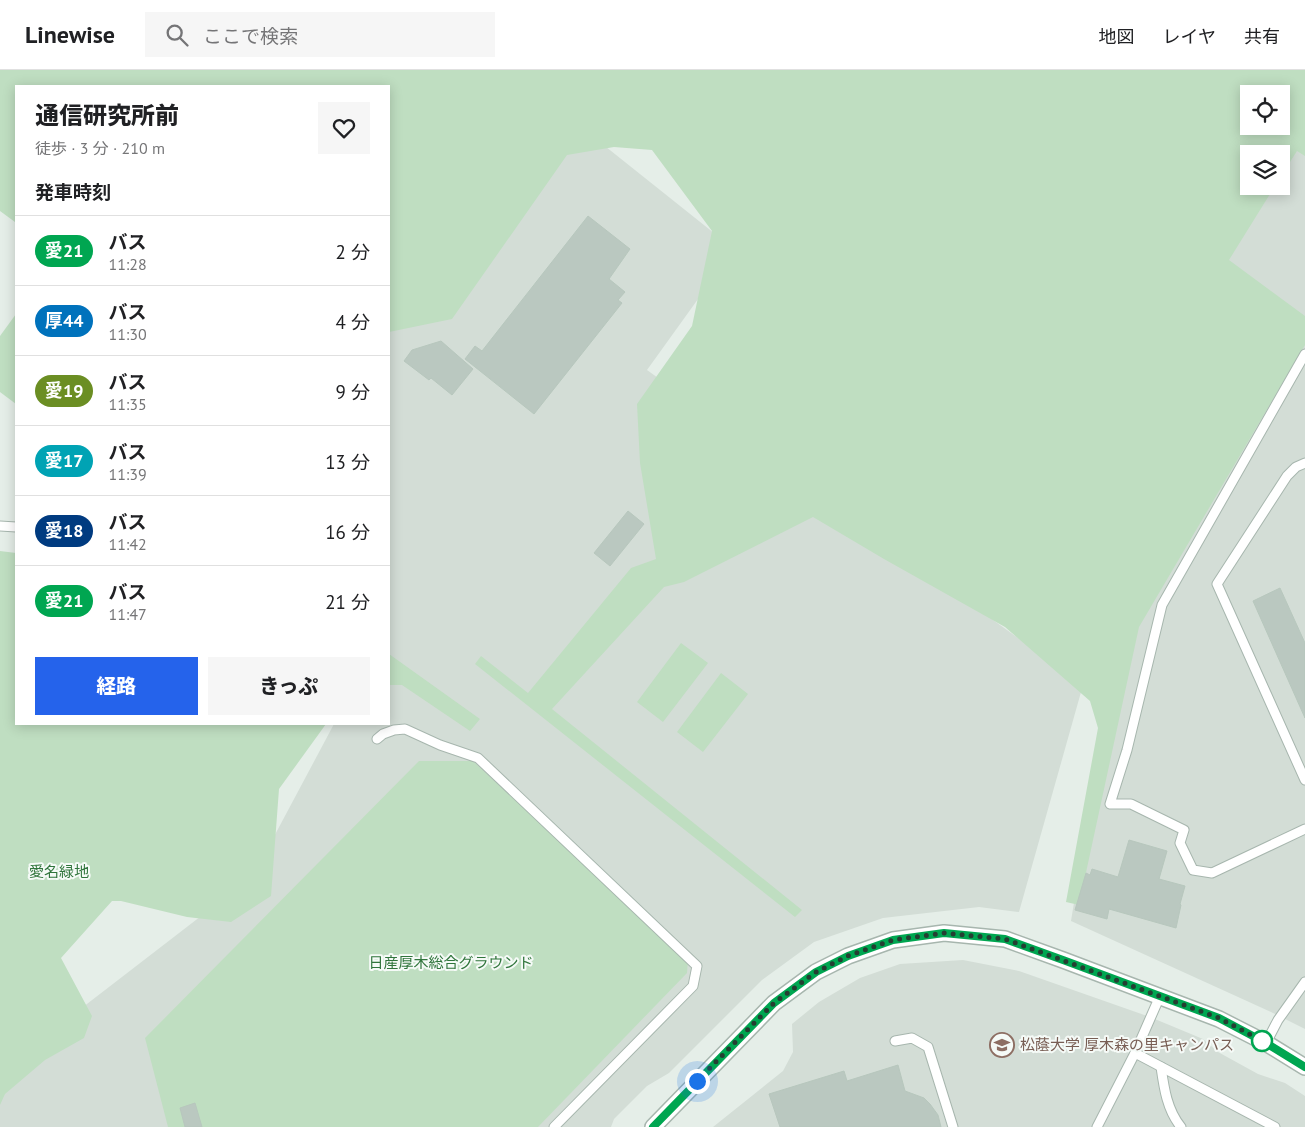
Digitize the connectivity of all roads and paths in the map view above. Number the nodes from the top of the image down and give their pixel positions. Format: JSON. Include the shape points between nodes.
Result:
{"nodes":[{"id":1,"x":1305,"y":354,"type":"edge"},
{"id":2,"x":1305,"y":463,"type":"edge"},
{"id":3,"x":0,"y":526,"type":"edge"},
{"id":4,"x":15,"y":527,"type":"edge"},
{"id":5,"x":377,"y":740,"type":"dead end"},
{"id":6,"x":1305,"y":780,"type":"edge"},
{"id":7,"x":1305,"y":829,"type":"edge"},
{"id":8,"x":1305,"y":982,"type":"edge"},
{"id":9,"x":1160,"y":996,"type":"junction"},
{"id":10,"x":895,"y":1041,"type":"dead end"},
{"id":11,"x":1266,"y":1043,"type":"junction"},
{"id":12,"x":1135,"y":1053,"type":"junction"},
{"id":13,"x":1161,"y":1067,"type":"junction"},
{"id":14,"x":1305,"y":1067,"type":"edge"},
{"id":15,"x":554,"y":1127,"type":"edge"},
{"id":16,"x":653,"y":1127,"type":"edge"},
{"id":17,"x":953,"y":1127,"type":"edge"},
{"id":18,"x":1097,"y":1127,"type":"edge"},
{"id":19,"x":1181,"y":1127,"type":"edge"},
{"id":20,"x":1275,"y":1127,"type":"edge"}],
"edges":[{"from":1,"to":7,"type":"lane","via":[[1162,605],[1110,804],[1131,804],[1184,830],[1180,843],[1193,870],[1212,873]]},
{"from":2,"to":6,"type":"lane","via":[[1287,476],[1217,584]]},
{"from":3,"to":4,"type":"lane"},
{"from":5,"to":15,"type":"lane","via":[[383,734],[405,729],[478,758],[698,966],[693,986]]},
{"from":8,"to":11,"type":"lane"},
{"from":9,"to":11,"type":"street","via":[[1219,1018]]},
{"from":9,"to":12,"type":"lane"},
{"from":9,"to":16,"type":"street","via":[[1005,939],[944,933],[893,940],[816,972],[774,1003]]},
{"from":10,"to":17,"type":"lane","via":[[912,1038],[928,1048]]},
{"from":11,"to":14,"type":"street"},
{"from":12,"to":13,"type":"lane"},
{"from":12,"to":18,"type":"lane"},
{"from":13,"to":19,"type":"lane","via":[[1168,1101]]},
{"from":13,"to":20,"type":"lane"}]}
